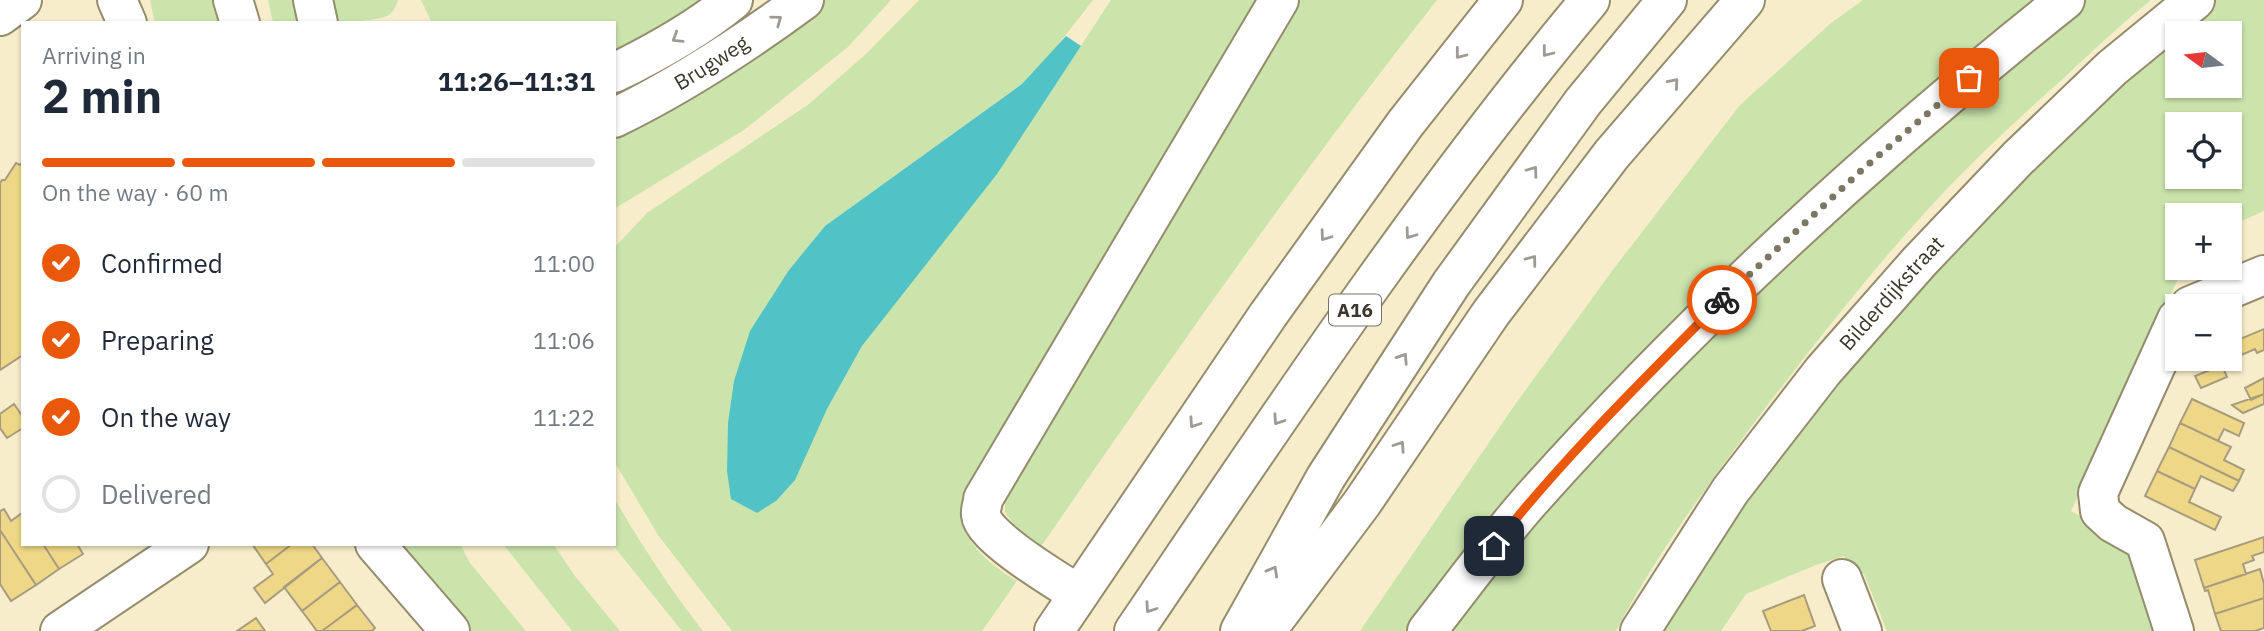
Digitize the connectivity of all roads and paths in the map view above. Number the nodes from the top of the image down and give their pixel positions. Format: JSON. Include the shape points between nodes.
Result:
{"nodes":[{"id":1,"x":22,"y":0,"type":"edge"},
{"id":2,"x":117,"y":0,"type":"edge"},
{"id":3,"x":233,"y":0,"type":"edge"},
{"id":4,"x":313,"y":0,"type":"edge"},
{"id":5,"x":733,"y":0,"type":"edge"},
{"id":6,"x":804,"y":0,"type":"edge"},
{"id":7,"x":1279,"y":0,"type":"edge"},
{"id":8,"x":1503,"y":0,"type":"edge"},
{"id":9,"x":1590,"y":0,"type":"edge"},
{"id":10,"x":1667,"y":0,"type":"edge"},
{"id":11,"x":1745,"y":0,"type":"edge"},
{"id":12,"x":2065,"y":0,"type":"edge"},
{"id":13,"x":2195,"y":0,"type":"edge"},
{"id":14,"x":0,"y":16,"type":"edge"},
{"id":15,"x":126,"y":21,"type":"edge"},
{"id":16,"x":239,"y":21,"type":"edge"},
{"id":17,"x":318,"y":21,"type":"edge"},
{"id":18,"x":616,"y":72,"type":"edge"},
{"id":19,"x":616,"y":117,"type":"edge"},
{"id":20,"x":2264,"y":275,"type":"edge"},
{"id":21,"x":2219,"y":294,"type":"edge"},
{"id":22,"x":2165,"y":345,"type":"edge"},
{"id":23,"x":186,"y":546,"type":"edge"},
{"id":24,"x":377,"y":546,"type":"edge"},
{"id":25,"x":1842,"y":579,"type":"dead end"},
{"id":26,"x":1078,"y":594,"type":"junction"},
{"id":27,"x":60,"y":631,"type":"edge"},
{"id":28,"x":450,"y":631,"type":"edge"},
{"id":29,"x":1054,"y":631,"type":"edge"},
{"id":30,"x":1135,"y":631,"type":"edge"},
{"id":31,"x":1240,"y":631,"type":"edge"},
{"id":32,"x":1266,"y":631,"type":"edge"},
{"id":33,"x":1427,"y":631,"type":"edge"},
{"id":34,"x":1640,"y":631,"type":"edge"},
{"id":35,"x":1862,"y":631,"type":"edge"},
{"id":36,"x":2174,"y":631,"type":"edge"}],
"edges":[{"from":1,"to":14,"type":"main road"},
{"from":2,"to":15,"type":"main road"},
{"from":3,"to":16,"type":"main road"},
{"from":4,"to":17,"type":"main road"},
{"from":5,"to":18,"type":"main road","name":"Brugweg","one_way":true,"via":[[651,55]]},
{"from":19,"to":6,"type":"main road","name":"Brugweg","one_way":true,"via":[[742,46]]},
{"from":7,"to":26,"type":"main road","via":[[983,499],[980,516],[988,530]]},
{"from":8,"to":26,"type":"main road","one_way":true,"via":[[1405,124],[1292,281]]},
{"from":9,"to":30,"type":"main road","number":"A16","one_way":true,"via":[[1437,196]]},
{"from":31,"to":10,"type":"main road","one_way":true,"via":[[1326,477],[1451,284],[1583,102]]},
{"from":32,"to":11,"type":"main road","one_way":true,"via":[[1362,502],[1491,313],[1612,155]]},
{"from":12,"to":33,"type":"main road","via":[[1863,169],[1741,281],[1527,504]]},
{"from":13,"to":34,"type":"main road","name":"Bilderdijkstraat","via":[[2112,68],[2018,158],[1902,282],[1823,372],[1730,491]]},
{"from":20,"to":21,"type":"main road"},
{"from":22,"to":36,"type":"main road","via":[[2098,493],[2100,511],[2145,541]]},
{"from":23,"to":27,"type":"main road"},
{"from":24,"to":28,"type":"main road"},
{"from":25,"to":35,"type":"main road"},
{"from":26,"to":29,"type":"main road"}]}
